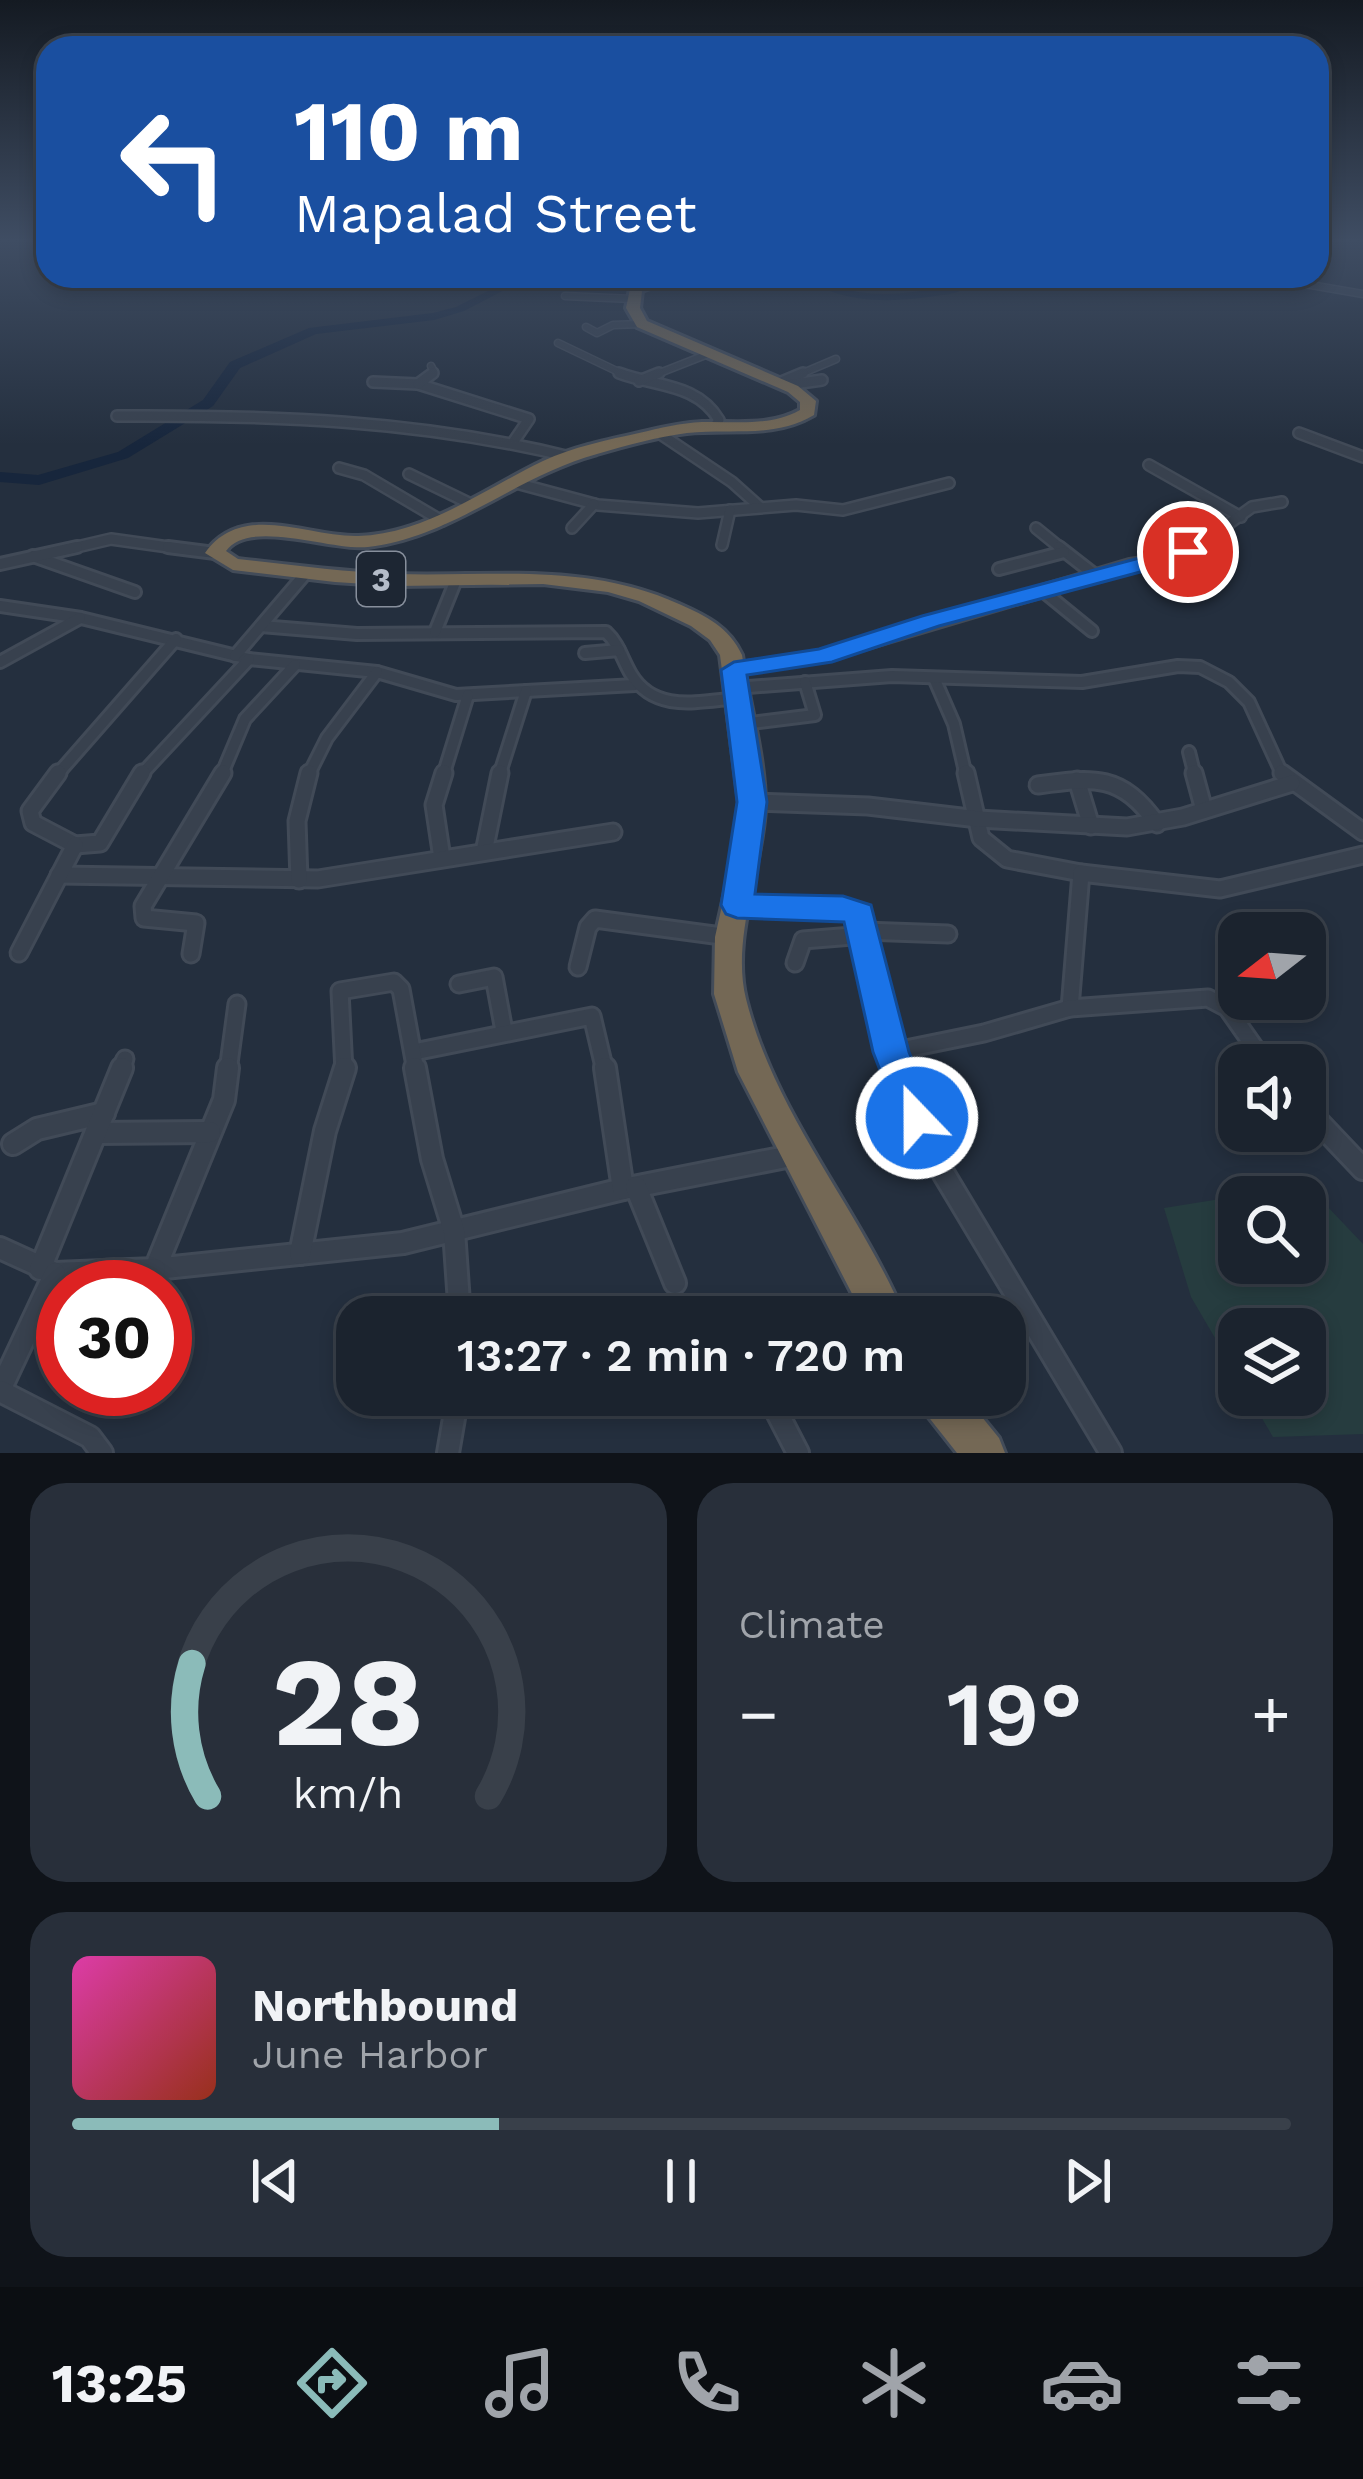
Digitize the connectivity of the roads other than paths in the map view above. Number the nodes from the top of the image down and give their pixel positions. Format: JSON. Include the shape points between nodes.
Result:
{"nodes":[{"id":1,"x":640,"y":309,"type":"edge"},
{"id":2,"x":642,"y":324,"type":"junction"},
{"id":3,"x":586,"y":327,"type":"dead end"},
{"id":4,"x":558,"y":343,"type":"dead end"},
{"id":5,"x":708,"y":354,"type":"junction"},
{"id":6,"x":836,"y":359,"type":"dead end"},
{"id":7,"x":431,"y":366,"type":"dead end"},
{"id":8,"x":639,"y":380,"type":"junction"},
{"id":9,"x":822,"y":380,"type":"dead end"},
{"id":10,"x":373,"y":382,"type":"dead end"},
{"id":11,"x":418,"y":383,"type":"junction"},
{"id":12,"x":783,"y":384,"type":"junction"},
{"id":13,"x":117,"y":416,"type":"dead end"},
{"id":14,"x":715,"y":426,"type":"junction"},
{"id":15,"x":1299,"y":433,"type":"dead end"},
{"id":16,"x":659,"y":434,"type":"junction"},
{"id":17,"x":514,"y":441,"type":"junction"},
{"id":18,"x":570,"y":457,"type":"junction"},
{"id":19,"x":1363,"y":457,"type":"edge"},
{"id":20,"x":1149,"y":465,"type":"dead end"},
{"id":21,"x":339,"y":467,"type":"dead end"},
{"id":22,"x":409,"y":474,"type":"dead end"},
{"id":23,"x":516,"y":483,"type":"junction"},
{"id":24,"x":949,"y":483,"type":"dead end"},
{"id":25,"x":1282,"y":502,"type":"dead end"},
{"id":26,"x":594,"y":504,"type":"junction"},
{"id":27,"x":473,"y":505,"type":"junction"},
{"id":28,"x":760,"y":507,"type":"junction"},
{"id":29,"x":730,"y":510,"type":"junction"},
{"id":30,"x":1241,"y":517,"type":"junction"},
{"id":31,"x":442,"y":521,"type":"junction"},
{"id":32,"x":572,"y":528,"type":"dead end"},
{"id":33,"x":1036,"y":528,"type":"dead end"},
{"id":34,"x":722,"y":545,"type":"dead end"},
{"id":35,"x":1064,"y":552,"type":"junction"},
{"id":36,"x":215,"y":554,"type":"junction"},
{"id":37,"x":32,"y":555,"type":"junction"},
{"id":38,"x":0,"y":564,"type":"edge"},
{"id":39,"x":999,"y":569,"type":"dead end"},
{"id":40,"x":306,"y":573,"type":"junction"},
{"id":41,"x":1095,"y":575,"type":"junction"},
{"id":42,"x":456,"y":580,"type":"junction"},
{"id":43,"x":1043,"y":591,"type":"junction"},
{"id":44,"x":135,"y":592,"type":"dead end"},
{"id":45,"x":0,"y":606,"type":"edge"},
{"id":46,"x":81,"y":618,"type":"junction"},
{"id":47,"x":261,"y":626,"type":"junction"},
{"id":48,"x":1092,"y":631,"type":"dead end"},
{"id":49,"x":435,"y":632,"type":"junction"},
{"id":50,"x":176,"y":639,"type":"junction"},
{"id":51,"x":620,"y":650,"type":"junction"},
{"id":52,"x":585,"y":653,"type":"dead end"},
{"id":53,"x":242,"y":657,"type":"junction"},
{"id":54,"x":0,"y":662,"type":"edge"},
{"id":55,"x":295,"y":665,"type":"junction"},
{"id":56,"x":376,"y":672,"type":"junction"},
{"id":57,"x":934,"y":678,"type":"junction"},
{"id":58,"x":805,"y":682,"type":"junction"},
{"id":59,"x":736,"y":685,"type":"junction"},
{"id":60,"x":635,"y":686,"type":"junction"},
{"id":61,"x":526,"y":691,"type":"junction"},
{"id":62,"x":468,"y":695,"type":"junction"},
{"id":63,"x":743,"y":724,"type":"junction"},
{"id":64,"x":1190,"y":752,"type":"dead end"},
{"id":65,"x":1077,"y":780,"type":"junction"},
{"id":66,"x":1292,"y":783,"type":"junction"},
{"id":67,"x":1038,"y":785,"type":"dead end"},
{"id":68,"x":752,"y":802,"type":"junction"},
{"id":69,"x":1204,"y":810,"type":"junction"},
{"id":70,"x":978,"y":819,"type":"junction"},
{"id":71,"x":1157,"y":824,"type":"junction"},
{"id":72,"x":1091,"y":826,"type":"junction"},
{"id":73,"x":613,"y":832,"type":"dead end"},
{"id":74,"x":1363,"y":832,"type":"edge"},
{"id":75,"x":75,"y":845,"type":"junction"},
{"id":76,"x":484,"y":852,"type":"junction"},
{"id":77,"x":1363,"y":855,"type":"edge"},
{"id":78,"x":442,"y":858,"type":"junction"},
{"id":79,"x":1082,"y":873,"type":"junction"},
{"id":80,"x":59,"y":875,"type":"junction"},
{"id":81,"x":160,"y":875,"type":"junction"},
{"id":82,"x":299,"y":880,"type":"junction"},
{"id":83,"x":737,"y":905,"type":"junction"},
{"id":84,"x":865,"y":933,"type":"junction"},
{"id":85,"x":949,"y":934,"type":"dead end"},
{"id":86,"x":730,"y":938,"type":"junction"},
{"id":87,"x":19,"y":953,"type":"dead end"},
{"id":88,"x":190,"y":954,"type":"dead end"},
{"id":89,"x":795,"y":963,"type":"dead end"},
{"id":90,"x":578,"y":967,"type":"dead end"},
{"id":91,"x":459,"y":984,"type":"dead end"},
{"id":92,"x":237,"y":1004,"type":"dead end"},
{"id":93,"x":1070,"y":1008,"type":"junction"},
{"id":94,"x":504,"y":1031,"type":"junction"},
{"id":95,"x":1253,"y":1044,"type":"edge"},
{"id":96,"x":415,"y":1052,"type":"junction"},
{"id":97,"x":891,"y":1052,"type":"junction"},
{"id":98,"x":125,"y":1059,"type":"dead end"},
{"id":99,"x":104,"y":1112,"type":"junction"},
{"id":100,"x":1326,"y":1130,"type":"edge"},
{"id":101,"x":210,"y":1132,"type":"junction"},
{"id":102,"x":96,"y":1133,"type":"junction"},
{"id":103,"x":13,"y":1144,"type":"dead end"},
{"id":104,"x":798,"y":1154,"type":"junction"},
{"id":105,"x":1363,"y":1169,"type":"edge"},
{"id":106,"x":629,"y":1188,"type":"junction"},
{"id":107,"x":454,"y":1232,"type":"junction"},
{"id":108,"x":0,"y":1248,"type":"edge"},
{"id":109,"x":300,"y":1254,"type":"junction"},
{"id":110,"x":52,"y":1260,"type":"edge"},
{"id":111,"x":158,"y":1260,"type":"edge"},
{"id":112,"x":192,"y":1264,"type":"edge"},
{"id":113,"x":36,"y":1265,"type":"edge"},
{"id":114,"x":675,"y":1283,"type":"dead end"},
{"id":115,"x":459,"y":1296,"type":"edge"},
{"id":116,"x":874,"y":1296,"type":"edge"},
{"id":117,"x":36,"y":1301,"type":"edge"},
{"id":118,"x":0,"y":1391,"type":"edge"},
{"id":119,"x":454,"y":1416,"type":"edge"},
{"id":120,"x":778,"y":1416,"type":"edge"},
{"id":121,"x":955,"y":1416,"type":"edge"},
{"id":122,"x":102,"y":1453,"type":"edge"},
{"id":123,"x":448,"y":1453,"type":"edge"},
{"id":124,"x":798,"y":1453,"type":"edge"},
{"id":125,"x":984,"y":1453,"type":"edge"},
{"id":126,"x":1111,"y":1453,"type":"edge"}],
"edges":[{"from":1,"to":2,"type":"highway"},
{"from":2,"to":3,"type":"street","via":[[593,333]]},
{"from":2,"to":5,"type":"highway"},
{"from":4,"to":8,"type":"street"},
{"from":5,"to":8,"type":"street"},
{"from":5,"to":12,"type":"highway"},
{"from":6,"to":12,"type":"street"},
{"from":7,"to":11,"type":"street","via":[[434,372]]},
{"from":8,"to":14,"type":"street","via":[[696,394],[714,410]]},
{"from":9,"to":12,"type":"street"},
{"from":10,"to":11,"type":"street"},
{"from":11,"to":17,"type":"street","via":[[529,419]]},
{"from":12,"to":14,"type":"highway","number":"3","via":[[808,401],[808,412],[772,426]]},
{"from":13,"to":17,"type":"street","via":[[313,416]]},
{"from":14,"to":16,"type":"highway","number":"3"},
{"from":15,"to":19,"type":"street"},
{"from":16,"to":18,"type":"highway","number":"3"},
{"from":16,"to":28,"type":"street"},
{"from":17,"to":18,"type":"street"},
{"from":18,"to":23,"type":"highway","number":"3"},
{"from":20,"to":30,"type":"street"},
{"from":21,"to":31,"type":"street"},
{"from":22,"to":27,"type":"street"},
{"from":23,"to":26,"type":"street"},
{"from":23,"to":27,"type":"highway","number":"3"},
{"from":24,"to":28,"type":"street","via":[[842,510]]},
{"from":25,"to":30,"type":"street"},
{"from":26,"to":29,"type":"street"},
{"from":26,"to":32,"type":"street"},
{"from":27,"to":31,"type":"highway","number":"3"},
{"from":28,"to":29,"type":"street"},
{"from":29,"to":34,"type":"street"},
{"from":30,"to":41,"type":"street","via":[[1182,557]]},
{"from":31,"to":36,"type":"highway","number":"3","via":[[354,543],[246,531],[223,540]]},
{"from":33,"to":35,"type":"street"},
{"from":35,"to":39,"type":"street"},
{"from":35,"to":41,"type":"street"},
{"from":36,"to":37,"type":"street","via":[[111,539]]},
{"from":36,"to":40,"type":"highway","number":"3","via":[[232,564]]},
{"from":37,"to":38,"type":"street"},
{"from":37,"to":44,"type":"street"},
{"from":40,"to":42,"type":"highway","number":"3"},
{"from":40,"to":47,"type":"street"},
{"from":41,"to":43,"type":"street"},
{"from":42,"to":49,"type":"street"},
{"from":42,"to":59,"type":"highway","number":"3","via":[[566,576],[626,588],[716,633],[729,648]]},
{"from":43,"to":48,"type":"street"},
{"from":43,"to":59,"type":"street"},
{"from":45,"to":46,"type":"street"},
{"from":46,"to":50,"type":"street"},
{"from":46,"to":54,"type":"street"},
{"from":47,"to":49,"type":"street"},
{"from":47,"to":53,"type":"street"},
{"from":49,"to":51,"type":"street","via":[[606,632]]},
{"from":50,"to":53,"type":"street"},
{"from":50,"to":75,"type":"street","via":[[86,732],[30,811],[33,823]]},
{"from":51,"to":52,"type":"street"},
{"from":51,"to":60,"type":"street"},
{"from":53,"to":55,"type":"street"},
{"from":53,"to":75,"type":"street","via":[[210,706],[147,765],[100,843]]},
{"from":55,"to":56,"type":"street"},
{"from":55,"to":81,"type":"street","via":[[245,719],[220,779]]},
{"from":56,"to":62,"type":"street"},
{"from":56,"to":82,"type":"street","via":[[312,770],[297,820]]},
{"from":57,"to":58,"type":"street"},
{"from":57,"to":66,"type":"street","via":[[1082,682],[1200,667],[1239,689]]},
{"from":57,"to":70,"type":"street"},
{"from":58,"to":59,"type":"street"},
{"from":58,"to":63,"type":"street","via":[[814,715]]},
{"from":59,"to":60,"type":"street","via":[[662,701]]},
{"from":59,"to":63,"type":"highway","number":"3"},
{"from":60,"to":61,"type":"street"},
{"from":61,"to":62,"type":"street"},
{"from":61,"to":76,"type":"street"},
{"from":62,"to":78,"type":"street","via":[[434,805]]},
{"from":63,"to":68,"type":"highway","number":"3"},
{"from":64,"to":69,"type":"street"},
{"from":65,"to":67,"type":"street"},
{"from":65,"to":71,"type":"street","via":[[1124,786]]},
{"from":65,"to":72,"type":"street"},
{"from":66,"to":69,"type":"street"},
{"from":66,"to":74,"type":"street"},
{"from":68,"to":70,"type":"street"},
{"from":68,"to":83,"type":"highway","number":"3"},
{"from":69,"to":71,"type":"street"},
{"from":70,"to":72,"type":"street"},
{"from":70,"to":79,"type":"street","via":[[981,838],[1007,859]]},
{"from":71,"to":72,"type":"street"},
{"from":73,"to":76,"type":"street"},
{"from":75,"to":80,"type":"street"},
{"from":76,"to":78,"type":"street"},
{"from":77,"to":79,"type":"street","via":[[1220,889]]},
{"from":78,"to":82,"type":"street"},
{"from":79,"to":93,"type":"street"},
{"from":80,"to":81,"type":"street"},
{"from":80,"to":87,"type":"street"},
{"from":81,"to":82,"type":"street"},
{"from":81,"to":88,"type":"street","via":[[141,914],[191,920]]},
{"from":83,"to":84,"type":"street","via":[[853,910]]},
{"from":83,"to":86,"type":"highway","number":"3"},
{"from":84,"to":85,"type":"street"},
{"from":84,"to":89,"type":"street","via":[[803,940]]},
{"from":84,"to":97,"type":"street"},
{"from":86,"to":90,"type":"street","via":[[595,920]]},
{"from":86,"to":104,"type":"highway","number":"3","via":[[729,994],[743,1047]]},
{"from":91,"to":94,"type":"street","via":[[494,977]]},
{"from":92,"to":101,"type":"street","via":[[228,1086]]},
{"from":93,"to":95,"type":"street","via":[[1208,998],[1227,1008]]},
{"from":93,"to":97,"type":"street"},
{"from":94,"to":96,"type":"street"},
{"from":94,"to":106,"type":"street","via":[[579,1015],[595,1020]]},
{"from":96,"to":107,"type":"street"},
{"from":96,"to":109,"type":"street","via":[[399,983],[340,991],[346,1063]]},
{"from":97,"to":126,"type":"street","via":[[933,1156]]},
{"from":98,"to":99,"type":"street"},
{"from":99,"to":102,"type":"street"},
{"from":99,"to":103,"type":"street"},
{"from":100,"to":105,"type":"street"},
{"from":101,"to":102,"type":"street"},
{"from":101,"to":111,"type":"street"},
{"from":102,"to":110,"type":"street"},
{"from":104,"to":106,"type":"street"},
{"from":104,"to":116,"type":"highway","number":"3"},
{"from":106,"to":107,"type":"street"},
{"from":106,"to":114,"type":"street"},
{"from":107,"to":109,"type":"street"},
{"from":107,"to":115,"type":"street"},
{"from":108,"to":113,"type":"street"},
{"from":109,"to":112,"type":"street"},
{"from":117,"to":118,"type":"street"},
{"from":118,"to":122,"type":"street","via":[[90,1437]]},
{"from":119,"to":123,"type":"street"},
{"from":120,"to":124,"type":"street"},
{"from":121,"to":125,"type":"highway"}]}
